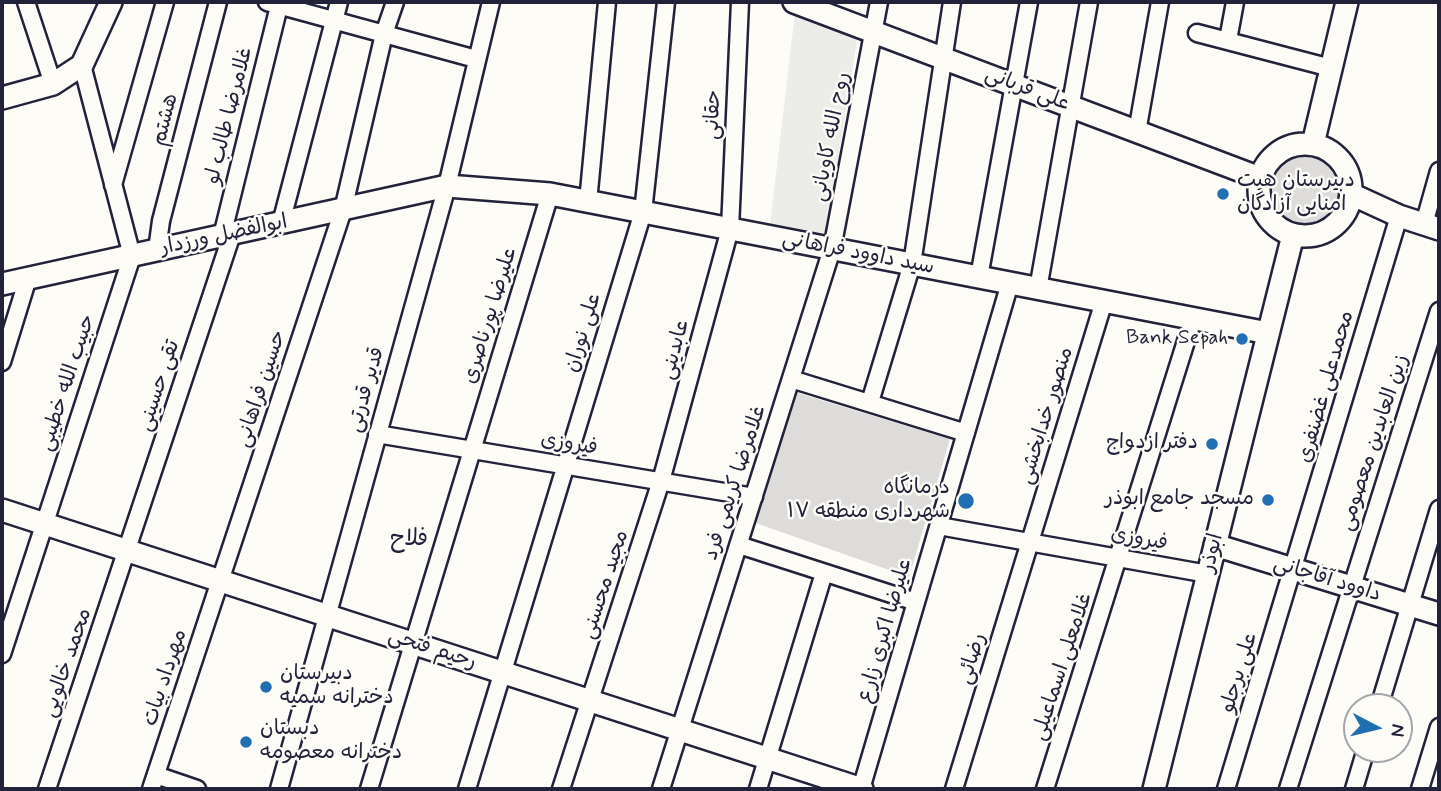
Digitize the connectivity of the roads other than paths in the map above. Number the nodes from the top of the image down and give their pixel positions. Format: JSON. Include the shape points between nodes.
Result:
{"nodes":[{"id":1,"x":26,"y":2,"type":"edge"},
{"id":2,"x":111,"y":2,"type":"edge"},
{"id":3,"x":165,"y":2,"type":"edge"},
{"id":4,"x":218,"y":2,"type":"edge"},
{"id":5,"x":339,"y":2,"type":"edge"},
{"id":6,"x":395,"y":2,"type":"edge"},
{"id":7,"x":491,"y":2,"type":"edge"},
{"id":8,"x":607,"y":2,"type":"edge"},
{"id":9,"x":666,"y":2,"type":"edge"},
{"id":10,"x":740,"y":2,"type":"edge"},
{"id":11,"x":879,"y":2,"type":"edge"},
{"id":12,"x":952,"y":2,"type":"edge"},
{"id":13,"x":1028,"y":2,"type":"edge"},
{"id":14,"x":1089,"y":2,"type":"edge"},
{"id":15,"x":1160,"y":2,"type":"edge"},
{"id":16,"x":1235,"y":2,"type":"edge"},
{"id":17,"x":1347,"y":2,"type":"edge"},
{"id":18,"x":275,"y":3,"type":"edge"},
{"id":19,"x":801,"y":3,"type":"edge"},
{"id":20,"x":334,"y":20,"type":"junction"},
{"id":21,"x":873,"y":32,"type":"junction"},
{"id":22,"x":1197,"y":33,"type":"dead end"},
{"id":23,"x":384,"y":34,"type":"junction"},
{"id":24,"x":1227,"y":40,"type":"junction"},
{"id":25,"x":943,"y":58,"type":"junction"},
{"id":26,"x":476,"y":59,"type":"junction"},
{"id":27,"x":82,"y":65,"type":"junction"},
{"id":28,"x":1331,"y":68,"type":"junction"},
{"id":29,"x":53,"y":84,"type":"junction"},
{"id":30,"x":1014,"y":85,"type":"junction"},
{"id":31,"x":2,"y":98,"type":"edge"},
{"id":32,"x":1070,"y":106,"type":"junction"},
{"id":33,"x":1137,"y":132,"type":"junction"},
{"id":34,"x":1313,"y":144,"type":"junction"},
{"id":35,"x":1439,"y":171,"type":"edge"},
{"id":36,"x":1260,"y":178,"type":"junction"},
{"id":37,"x":113,"y":186,"type":"junction"},
{"id":38,"x":447,"y":186,"type":"junction"},
{"id":39,"x":550,"y":194,"type":"junction"},
{"id":40,"x":1351,"y":194,"type":"junction"},
{"id":41,"x":588,"y":202,"type":"junction"},
{"id":42,"x":343,"y":210,"type":"junction"},
{"id":43,"x":643,"y":212,"type":"junction"},
{"id":44,"x":1399,"y":216,"type":"junction"},
{"id":45,"x":281,"y":223,"type":"junction"},
{"id":46,"x":1432,"y":227,"type":"edge"},
{"id":47,"x":730,"y":229,"type":"junction"},
{"id":48,"x":227,"y":235,"type":"junction"},
{"id":49,"x":1293,"y":235,"type":"junction"},
{"id":50,"x":832,"y":249,"type":"junction"},
{"id":51,"x":157,"y":250,"type":"junction"},
{"id":52,"x":132,"y":256,"type":"junction"},
{"id":53,"x":912,"y":264,"type":"junction"},
{"id":54,"x":979,"y":277,"type":"junction"},
{"id":55,"x":28,"y":278,"type":"junction"},
{"id":56,"x":1010,"y":283,"type":"junction"},
{"id":57,"x":2,"y":284,"type":"edge"},
{"id":58,"x":1038,"y":289,"type":"junction"},
{"id":59,"x":1104,"y":301,"type":"junction"},
{"id":60,"x":1439,"y":312,"type":"edge"},
{"id":61,"x":1193,"y":319,"type":"junction"},
{"id":62,"x":1268,"y":333,"type":"junction"},
{"id":63,"x":2,"y":362,"type":"edge"},
{"id":64,"x":791,"y":379,"type":"junction"},
{"id":65,"x":870,"y":402,"type":"junction"},
{"id":66,"x":966,"y":433,"type":"junction"},
{"id":67,"x":377,"y":434,"type":"junction"},
{"id":68,"x":472,"y":450,"type":"junction"},
{"id":69,"x":567,"y":466,"type":"junction"},
{"id":70,"x":661,"y":481,"type":"junction"},
{"id":71,"x":754,"y":497,"type":"junction"},
{"id":72,"x":1439,"y":509,"type":"edge"},
{"id":73,"x":2,"y":510,"type":"edge"},
{"id":74,"x":44,"y":524,"type":"junction"},
{"id":75,"x":939,"y":526,"type":"junction"},
{"id":76,"x":1031,"y":542,"type":"junction"},
{"id":77,"x":739,"y":545,"type":"junction"},
{"id":78,"x":1215,"y":545,"type":"junction"},
{"id":79,"x":128,"y":551,"type":"junction"},
{"id":80,"x":1120,"y":558,"type":"junction"},
{"id":81,"x":1295,"y":569,"type":"junction"},
{"id":82,"x":824,"y":573,"type":"junction"},
{"id":83,"x":1208,"y":574,"type":"junction"},
{"id":84,"x":221,"y":581,"type":"junction"},
{"id":85,"x":1352,"y":587,"type":"junction"},
{"id":86,"x":916,"y":602,"type":"junction"},
{"id":87,"x":1410,"y":605,"type":"junction"},
{"id":88,"x":1439,"y":614,"type":"edge"},
{"id":89,"x":327,"y":615,"type":"junction"},
{"id":90,"x":413,"y":644,"type":"junction"},
{"id":91,"x":2,"y":654,"type":"edge"},
{"id":92,"x":502,"y":672,"type":"junction"},
{"id":93,"x":1383,"y":693,"type":"edge"},
{"id":94,"x":590,"y":701,"type":"junction"},
{"id":95,"x":1439,"y":727,"type":"edge"},
{"id":96,"x":680,"y":730,"type":"junction"},
{"id":97,"x":767,"y":758,"type":"junction"},
{"id":98,"x":1434,"y":762,"type":"edge"},
{"id":99,"x":1362,"y":763,"type":"edge"},
{"id":100,"x":154,"y":782,"type":"edge"},
{"id":101,"x":47,"y":789,"type":"edge"},
{"id":102,"x":197,"y":789,"type":"edge"},
{"id":103,"x":279,"y":789,"type":"edge"},
{"id":104,"x":369,"y":789,"type":"edge"},
{"id":105,"x":467,"y":789,"type":"edge"},
{"id":106,"x":561,"y":789,"type":"edge"},
{"id":107,"x":662,"y":789,"type":"edge"},
{"id":108,"x":758,"y":789,"type":"edge"},
{"id":109,"x":861,"y":789,"type":"edge"},
{"id":110,"x":954,"y":789,"type":"edge"},
{"id":111,"x":1045,"y":789,"type":"edge"},
{"id":112,"x":1154,"y":789,"type":"edge"},
{"id":113,"x":1226,"y":789,"type":"edge"},
{"id":114,"x":1288,"y":789,"type":"edge"},
{"id":115,"x":1354,"y":789,"type":"edge"},
{"id":116,"x":1420,"y":789,"type":"edge"}],
"edges":[{"from":1,"to":29,"type":"street"},
{"from":2,"to":27,"type":"street"},
{"from":3,"to":37,"type":"street"},
{"from":4,"to":51,"type":"street","name":"هشتم"},
{"from":5,"to":20,"type":"street"},
{"from":6,"to":23,"type":"street","name":"حسین فراهانی"},
{"from":7,"to":26,"type":"street","name":"قدیر قدرتی"},
{"from":8,"to":41,"type":"street"},
{"from":9,"to":43,"type":"street","name":"علی نوران"},
{"from":10,"to":47,"type":"street","name":"حقانی"},
{"from":11,"to":21,"type":"street","name":"روح الله کاویانی"},
{"from":12,"to":25,"type":"street"},
{"from":13,"to":30,"type":"street"},
{"from":14,"to":32,"type":"street"},
{"from":15,"to":33,"type":"street"},
{"from":16,"to":24,"type":"street"},
{"from":17,"to":28,"type":"street"},
{"from":18,"to":20,"type":"street"},
{"from":18,"to":48,"type":"street","name":"غلامرضا طالب لو"},
{"from":19,"to":21,"type":"street","name":"علی قربانی"},
{"from":20,"to":23,"type":"street"},
{"from":20,"to":45,"type":"street"},
{"from":21,"to":25,"type":"street","name":"علی قربانی"},
{"from":21,"to":50,"type":"street","name":"روح الله کاویانی"},
{"from":22,"to":24,"type":"street"},
{"from":23,"to":26,"type":"street"},
{"from":23,"to":42,"type":"street","name":"حسین فراهانی"},
{"from":24,"to":28,"type":"street"},
{"from":25,"to":30,"type":"street","name":"علی قربانی"},
{"from":25,"to":53,"type":"street"},
{"from":26,"to":38,"type":"street","name":"قدیر قدرتی"},
{"from":27,"to":29,"type":"street"},
{"from":27,"to":37,"type":"street"},
{"from":28,"to":34,"type":"street"},
{"from":29,"to":31,"type":"street"},
{"from":30,"to":32,"type":"street","name":"علی قربانی"},
{"from":30,"to":54,"type":"street"},
{"from":32,"to":33,"type":"street","name":"علی قربانی"},
{"from":32,"to":58,"type":"street"},
{"from":33,"to":36,"type":"street","name":"علی قربانی"},
{"from":34,"to":36,"type":"street","via":[[1286,148],[1275,155]]},
{"from":34,"to":40,"type":"street","via":[[1337,156],[1345,167]]},
{"from":35,"to":46,"type":"street"},
{"from":36,"to":49,"type":"street","via":[[1258,193],[1265,213],[1279,229]]},
{"from":37,"to":52,"type":"street"},
{"from":38,"to":39,"type":"street","name":"سید داوود فراهانی"},
{"from":38,"to":42,"type":"street","name":"ابوالفضل ورزدار"},
{"from":38,"to":67,"type":"street","name":"قدیر قدرتی"},
{"from":39,"to":41,"type":"street","name":"سید داوود فراهانی"},
{"from":39,"to":68,"type":"street","name":"علیرضا پورناصری"},
{"from":40,"to":44,"type":"street"},
{"from":40,"to":49,"type":"street","via":[[1348,207],[1331,228],[1306,237]]},
{"from":41,"to":43,"type":"street","name":"سید داوود فراهانی"},
{"from":42,"to":45,"type":"street","name":"ابوالفضل ورزدار"},
{"from":42,"to":84,"type":"street","name":"حسین فراهانی"},
{"from":43,"to":47,"type":"street","name":"سید داوود فراهانی"},
{"from":43,"to":69,"type":"street","name":"علی نوران"},
{"from":44,"to":46,"type":"street"},
{"from":44,"to":81,"type":"street","name":"محمدعلی غضنفری"},
{"from":45,"to":48,"type":"street","name":"ابوالفضل ورزدار"},
{"from":47,"to":50,"type":"street","name":"سید داوود فراهانی"},
{"from":47,"to":70,"type":"street","name":"عابدینی"},
{"from":48,"to":51,"type":"street","name":"ابوالفضل ورزدار"},
{"from":48,"to":79,"type":"street","name":"تقی حسینی"},
{"from":49,"to":62,"type":"street","name":"ابوذر"},
{"from":50,"to":53,"type":"street","name":"سید داوود فراهانی"},
{"from":50,"to":64,"type":"street","name":"غلامرضا کریمی فرد"},
{"from":51,"to":52,"type":"street","name":"ابوالفضل ورزدار"},
{"from":52,"to":55,"type":"street","name":"ابوالفضل ورزدار"},
{"from":52,"to":74,"type":"street","name":"حبیب‌ الله خطیبی"},
{"from":53,"to":54,"type":"street","name":"سید داوود فراهانی"},
{"from":53,"to":65,"type":"street"},
{"from":54,"to":56,"type":"street","name":"سید داوود فراهانی"},
{"from":55,"to":57,"type":"street","name":"ابوالفضل ورزدار"},
{"from":55,"to":63,"type":"street"},
{"from":56,"to":58,"type":"street","name":"سید داوود فراهانی"},
{"from":56,"to":66,"type":"street","name":"علیرضا اکبری زارع"},
{"from":58,"to":59,"type":"street","name":"سید داوود فراهانی"},
{"from":59,"to":61,"type":"street","name":"سید داوود فراهانی"},
{"from":59,"to":76,"type":"street","name":"منصور خدابخشی"},
{"from":60,"to":85,"type":"street","name":"زین العابدین معصومی"},
{"from":61,"to":62,"type":"street","name":"سید داوود فراهانی"},
{"from":61,"to":80,"type":"street","name":"غلامعلی اسماعیلی"},
{"from":62,"to":78,"type":"street","name":"ابوذر"},
{"from":64,"to":65,"type":"street"},
{"from":64,"to":71,"type":"street","name":"غلامرضا کریمی فرد"},
{"from":65,"to":66,"type":"street"},
{"from":66,"to":75,"type":"street","name":"علیرضا اکبری زارع"},
{"from":67,"to":68,"type":"street","name":"فیروزی"},
{"from":67,"to":89,"type":"street","name":"قدیر قدرتی"},
{"from":68,"to":69,"type":"street","name":"فیروزی"},
{"from":68,"to":90,"type":"street","name":"علیرضا پورناصری"},
{"from":69,"to":70,"type":"street","name":"فیروزی"},
{"from":69,"to":92,"type":"street","name":"علی نوران"},
{"from":70,"to":71,"type":"street","name":"فیروزی"},
{"from":70,"to":94,"type":"street","name":"مجید محسنی"},
{"from":71,"to":77,"type":"street","name":"غلامرضا کریمی فرد"},
{"from":72,"to":87,"type":"street"},
{"from":73,"to":74,"type":"street","name":"رحیم فتحی"},
{"from":74,"to":79,"type":"street","name":"رحیم فتحی"},
{"from":74,"to":91,"type":"street","name":"حبیب‌ الله خطیبی"},
{"from":75,"to":76,"type":"street","name":"فیروزی"},
{"from":75,"to":86,"type":"street","name":"علیرضا اکبری زارع"},
{"from":76,"to":80,"type":"street","name":"فیروزی"},
{"from":76,"to":110,"type":"street","name":"رضائی"},
{"from":77,"to":82,"type":"street"},
{"from":77,"to":96,"type":"street","name":"غلامرضا کریمی فرد"},
{"from":78,"to":81,"type":"street","name":"داوود آقاجانی"},
{"from":78,"to":83,"type":"street","name":"ابوذر"},
{"from":79,"to":84,"type":"street","name":"رحیم فتحی"},
{"from":79,"to":101,"type":"street","name":"محمد خالویی"},
{"from":80,"to":83,"type":"street","name":"فیروزی"},
{"from":80,"to":111,"type":"street","name":"غلامعلی اسماعیلی"},
{"from":81,"to":85,"type":"street","name":"داوود آقاجانی"},
{"from":81,"to":113,"type":"street","name":"علی برجلو"},
{"from":82,"to":86,"type":"street"},
{"from":82,"to":97,"type":"street"},
{"from":83,"to":112,"type":"street","name":"ابوذر"},
{"from":84,"to":89,"type":"street","name":"رحیم فتحی"},
{"from":84,"to":100,"type":"street","name":"مهرداد بیات"},
{"from":85,"to":87,"type":"street","name":"داوود آقاجانی"},
{"from":85,"to":114,"type":"street","name":"زین العابدین معصومی"},
{"from":86,"to":109,"type":"street","name":"علیرضا اکبری زارع"},
{"from":87,"to":88,"type":"street","name":"داوود آقاجانی"},
{"from":87,"to":93,"type":"street"},
{"from":89,"to":90,"type":"street","name":"رحیم فتحی"},
{"from":89,"to":103,"type":"street","name":"قدیر قدرتی"},
{"from":90,"to":92,"type":"street","name":"رحیم فتحی"},
{"from":90,"to":104,"type":"street","name":"علیرضا پورناصری"},
{"from":92,"to":94,"type":"street","name":"رحیم فتحی"},
{"from":92,"to":105,"type":"street","name":"علی نوران"},
{"from":94,"to":96,"type":"street","name":"رحیم فتحی"},
{"from":94,"to":106,"type":"street","name":"مجید محسنی"},
{"from":95,"to":98,"type":"street"},
{"from":96,"to":97,"type":"street","name":"رحیم فتحی"},
{"from":96,"to":107,"type":"street","name":"غلامرضا کریمی فرد"},
{"from":97,"to":108,"type":"street"},
{"from":97,"to":109,"type":"street","name":"رحیم فتحی"},
{"from":98,"to":116,"type":"street"},
{"from":99,"to":115,"type":"street"},
{"from":100,"to":102,"type":"street"}]}
